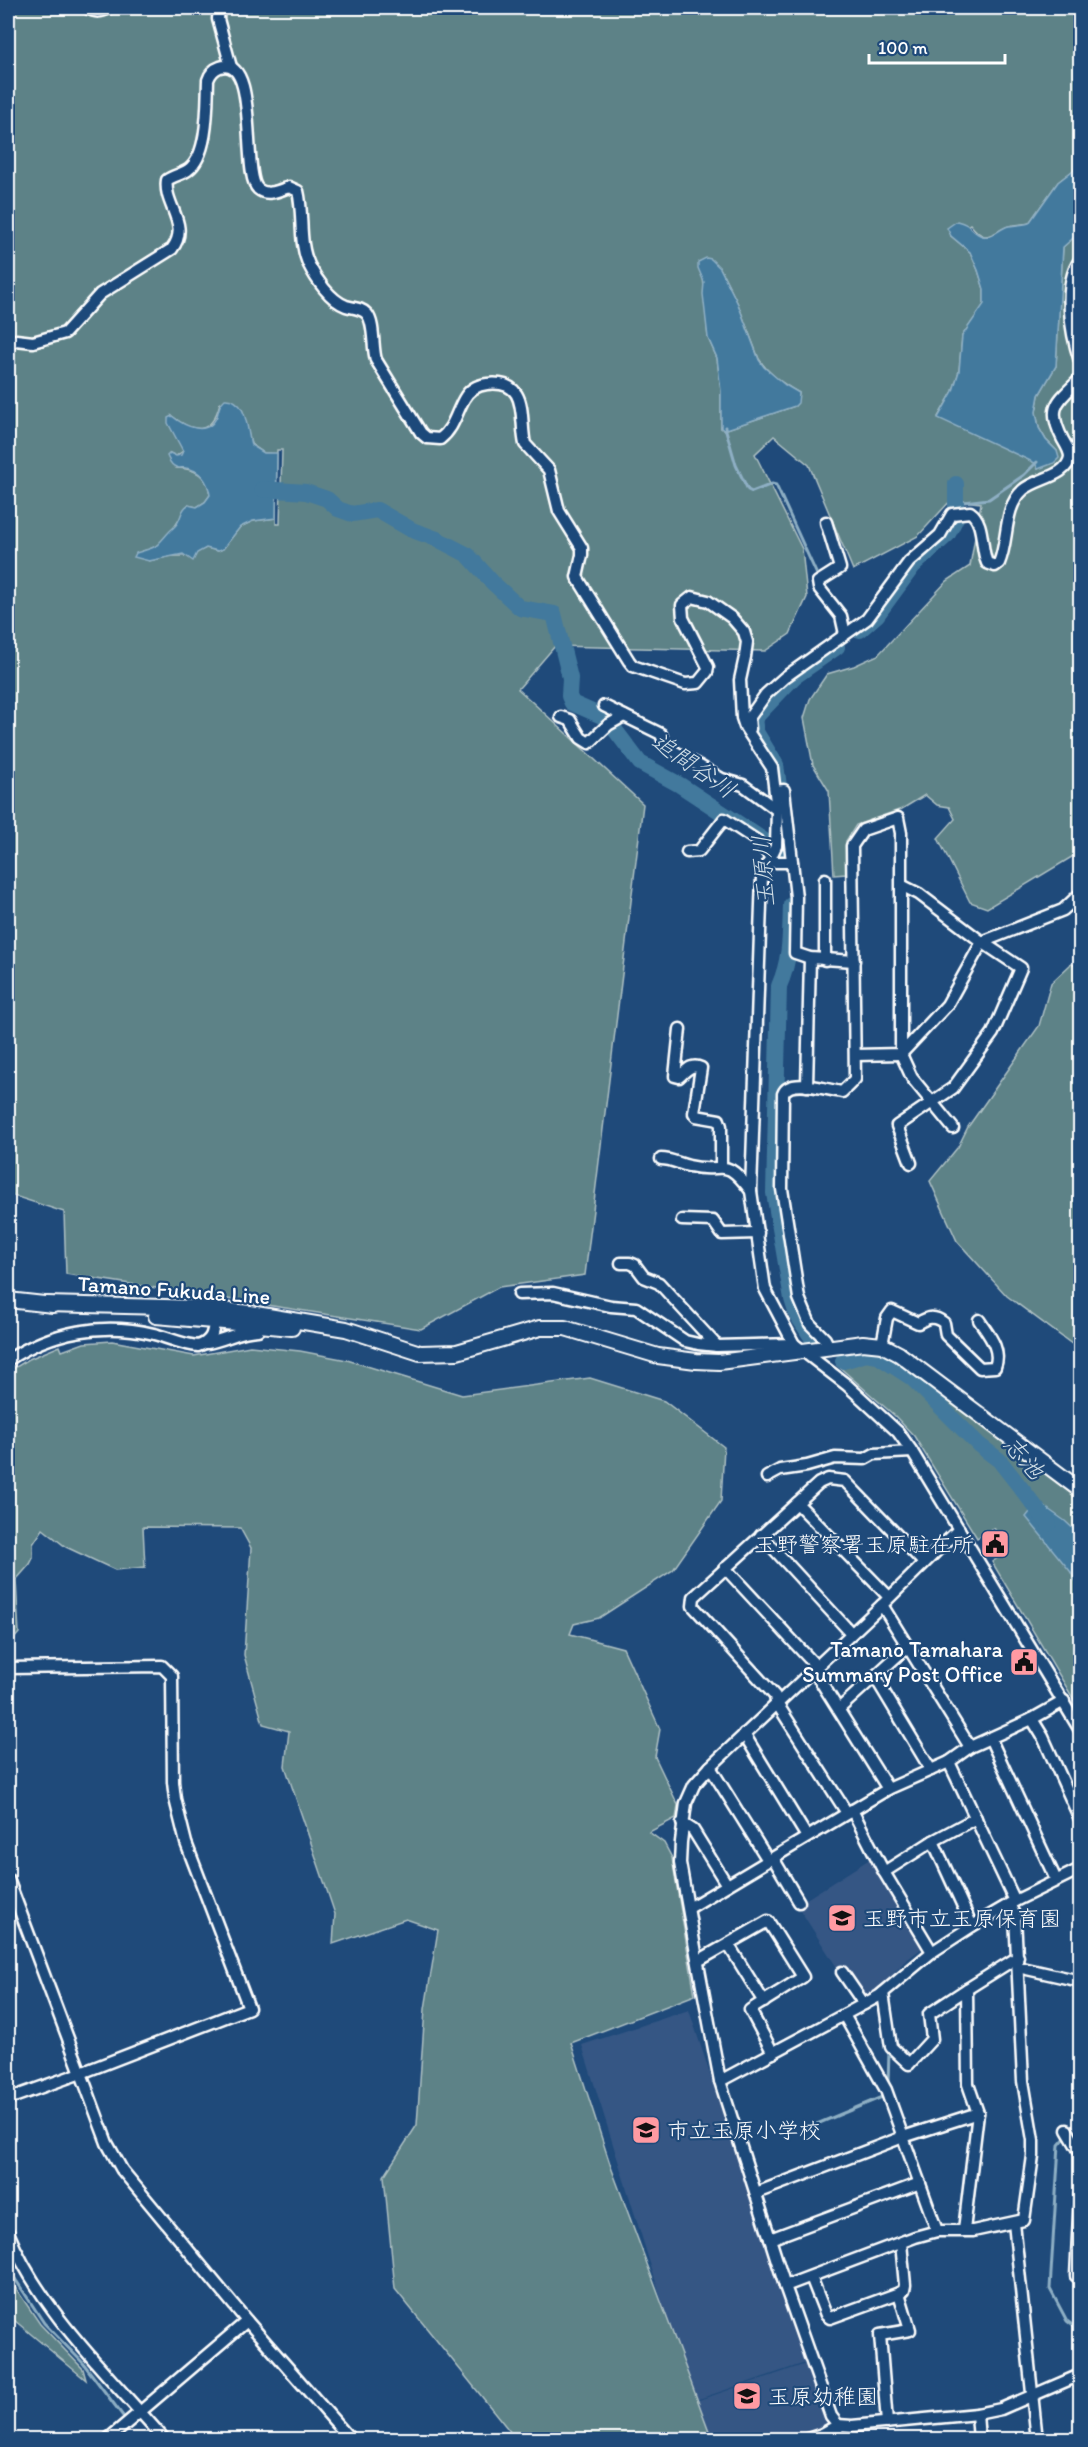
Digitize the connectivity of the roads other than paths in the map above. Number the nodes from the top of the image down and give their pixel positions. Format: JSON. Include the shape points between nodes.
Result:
{"nodes":[{"id":1,"x":87,"y":8,"type":"edge"},
{"id":2,"x":109,"y":8,"type":"edge"},
{"id":3,"x":219,"y":8,"type":"edge"},
{"id":4,"x":231,"y":67,"type":"junction"},
{"id":5,"x":1080,"y":260,"type":"edge"},
{"id":6,"x":8,"y":344,"type":"edge"},
{"id":7,"x":1080,"y":361,"type":"edge"},
{"id":8,"x":1080,"y":379,"type":"edge"},
{"id":9,"x":826,"y":522,"type":"dead end"},
{"id":10,"x":845,"y":633,"type":"junction"},
{"id":11,"x":604,"y":706,"type":"dead end"},
{"id":12,"x":624,"y":716,"type":"junction"},
{"id":13,"x":561,"y":717,"type":"dead end"},
{"id":14,"x":753,"y":738,"type":"junction"},
{"id":15,"x":782,"y":815,"type":"junction"},
{"id":16,"x":687,"y":852,"type":"dead end"},
{"id":17,"x":773,"y":852,"type":"junction"},
{"id":18,"x":788,"y":862,"type":"junction"},
{"id":19,"x":825,"y":879,"type":"dead end"},
{"id":20,"x":903,"y":886,"type":"junction"},
{"id":21,"x":1080,"y":894,"type":"edge"},
{"id":22,"x":982,"y":942,"type":"junction"},
{"id":23,"x":810,"y":958,"type":"junction"},
{"id":24,"x":825,"y":960,"type":"junction"},
{"id":25,"x":854,"y":961,"type":"junction"},
{"id":26,"x":680,"y":1029,"type":"dead end"},
{"id":27,"x":901,"y":1054,"type":"junction"},
{"id":28,"x":856,"y":1055,"type":"junction"},
{"id":29,"x":807,"y":1086,"type":"junction"},
{"id":30,"x":932,"y":1103,"type":"junction"},
{"id":31,"x":953,"y":1128,"type":"dead end"},
{"id":32,"x":661,"y":1159,"type":"dead end"},
{"id":33,"x":911,"y":1163,"type":"dead end"},
{"id":34,"x":721,"y":1166,"type":"junction"},
{"id":35,"x":751,"y":1191,"type":"junction"},
{"id":36,"x":682,"y":1220,"type":"dead end"},
{"id":37,"x":758,"y":1233,"type":"junction"},
{"id":38,"x":621,"y":1263,"type":"dead end"},
{"id":39,"x":519,"y":1294,"type":"dead end"},
{"id":40,"x":8,"y":1300,"type":"edge"},
{"id":41,"x":215,"y":1315,"type":"junction"},
{"id":42,"x":978,"y":1320,"type":"dead end"},
{"id":43,"x":306,"y":1329,"type":"junction"},
{"id":44,"x":369,"y":1337,"type":"junction"},
{"id":45,"x":207,"y":1343,"type":"junction"},
{"id":46,"x":717,"y":1346,"type":"junction"},
{"id":47,"x":882,"y":1346,"type":"junction"},
{"id":48,"x":829,"y":1347,"type":"junction"},
{"id":49,"x":798,"y":1348,"type":"junction"},
{"id":50,"x":8,"y":1360,"type":"edge"},
{"id":51,"x":912,"y":1452,"type":"junction"},
{"id":52,"x":767,"y":1477,"type":"dead end"},
{"id":53,"x":1080,"y":1490,"type":"edge"},
{"id":54,"x":797,"y":1503,"type":"junction"},
{"id":55,"x":959,"y":1529,"type":"junction"},
{"id":56,"x":761,"y":1536,"type":"junction"},
{"id":57,"x":924,"y":1563,"type":"junction"},
{"id":58,"x":725,"y":1568,"type":"junction"},
{"id":59,"x":885,"y":1601,"type":"junction"},
{"id":60,"x":851,"y":1633,"type":"junction"},
{"id":61,"x":908,"y":1646,"type":"junction"},
{"id":62,"x":8,"y":1668,"type":"edge"},
{"id":63,"x":815,"y":1668,"type":"junction"},
{"id":64,"x":874,"y":1677,"type":"junction"},
{"id":65,"x":1064,"y":1701,"type":"junction"},
{"id":66,"x":776,"y":1702,"type":"junction"},
{"id":67,"x":839,"y":1709,"type":"junction"},
{"id":68,"x":1032,"y":1719,"type":"junction"},
{"id":69,"x":1080,"y":1730,"type":"edge"},
{"id":70,"x":744,"y":1734,"type":"junction"},
{"id":71,"x":990,"y":1738,"type":"junction"},
{"id":72,"x":970,"y":1747,"type":"junction"},
{"id":73,"x":949,"y":1762,"type":"junction"},
{"id":74,"x":710,"y":1767,"type":"junction"},
{"id":75,"x":931,"y":1770,"type":"junction"},
{"id":76,"x":888,"y":1789,"type":"junction"},
{"id":77,"x":849,"y":1811,"type":"junction"},
{"id":78,"x":976,"y":1818,"type":"junction"},
{"id":79,"x":1080,"y":1819,"type":"edge"},
{"id":80,"x":682,"y":1823,"type":"junction"},
{"id":81,"x":807,"y":1837,"type":"junction"},
{"id":82,"x":933,"y":1841,"type":"junction"},
{"id":83,"x":770,"y":1859,"type":"junction"},
{"id":84,"x":1080,"y":1869,"type":"edge"},
{"id":85,"x":884,"y":1872,"type":"junction"},
{"id":86,"x":1055,"y":1878,"type":"junction"},
{"id":87,"x":8,"y":1879,"type":"edge"},
{"id":88,"x":727,"y":1885,"type":"junction"},
{"id":89,"x":1012,"y":1899,"type":"junction"},
{"id":90,"x":799,"y":1902,"type":"dead end"},
{"id":91,"x":688,"y":1908,"type":"junction"},
{"id":92,"x":970,"y":1922,"type":"junction"},
{"id":93,"x":728,"y":1944,"type":"junction"},
{"id":94,"x":930,"y":1949,"type":"junction"},
{"id":95,"x":698,"y":1961,"type":"junction"},
{"id":96,"x":1018,"y":1962,"type":"junction"},
{"id":97,"x":842,"y":1972,"type":"dead end"},
{"id":98,"x":1080,"y":1981,"type":"edge"},
{"id":99,"x":967,"y":1989,"type":"junction"},
{"id":100,"x":883,"y":1993,"type":"junction"},
{"id":101,"x":764,"y":2002,"type":"junction"},
{"id":102,"x":864,"y":2004,"type":"junction"},
{"id":103,"x":844,"y":2015,"type":"junction"},
{"id":104,"x":773,"y":2053,"type":"junction"},
{"id":105,"x":81,"y":2073,"type":"junction"},
{"id":106,"x":720,"y":2081,"type":"junction"},
{"id":107,"x":8,"y":2099,"type":"edge"},
{"id":108,"x":978,"y":2113,"type":"junction"},
{"id":109,"x":1067,"y":2130,"type":"dead end"},
{"id":110,"x":903,"y":2137,"type":"junction"},
{"id":111,"x":1080,"y":2152,"type":"edge"},
{"id":112,"x":920,"y":2183,"type":"junction"},
{"id":113,"x":756,"y":2193,"type":"junction"},
{"id":114,"x":1080,"y":2194,"type":"edge"},
{"id":115,"x":1014,"y":2223,"type":"junction"},
{"id":116,"x":964,"y":2230,"type":"junction"},
{"id":117,"x":938,"y":2231,"type":"junction"},
{"id":118,"x":8,"y":2232,"type":"edge"},
{"id":119,"x":770,"y":2239,"type":"junction"},
{"id":120,"x":901,"y":2243,"type":"junction"},
{"id":121,"x":1080,"y":2275,"type":"edge"},
{"id":122,"x":811,"y":2277,"type":"junction"},
{"id":123,"x":785,"y":2286,"type":"junction"},
{"id":124,"x":899,"y":2293,"type":"junction"},
{"id":125,"x":247,"y":2321,"type":"junction"},
{"id":126,"x":1080,"y":2375,"type":"edge"},
{"id":127,"x":1032,"y":2396,"type":"junction"},
{"id":128,"x":140,"y":2411,"type":"junction"},
{"id":129,"x":977,"y":2414,"type":"junction"},
{"id":130,"x":887,"y":2423,"type":"junction"},
{"id":131,"x":838,"y":2425,"type":"junction"},
{"id":132,"x":107,"y":2439,"type":"edge"},
{"id":133,"x":165,"y":2439,"type":"edge"},
{"id":134,"x":351,"y":2439,"type":"edge"},
{"id":135,"x":804,"y":2439,"type":"edge"},
{"id":136,"x":836,"y":2439,"type":"edge"},
{"id":137,"x":979,"y":2439,"type":"edge"},
{"id":138,"x":1037,"y":2439,"type":"edge"}],
"edges":[{"from":1,"to":2,"type":"street"},
{"from":3,"to":4,"type":"street","via":[[218,20]]},
{"from":4,"to":6,"type":"street","via":[[210,73],[206,128],[194,164],[167,180],[167,196],[179,230],[172,249],[100,294],[65,333]]},
{"from":4,"to":14,"type":"street","via":[[242,82],[252,179],[259,190],[266,192],[289,187],[298,191],[303,245],[310,266],[338,302],[367,315],[376,360],[421,433],[434,440],[447,434],[464,397],[480,385],[502,385],[512,390],[523,405],[525,444],[549,470],[559,511],[582,548],[577,578],[623,653],[633,666],[686,684],[698,683],[708,666],[681,610],[692,597],[708,601],[744,632],[747,642],[740,680],[742,718]]},
{"from":5,"to":7,"type":"street","via":[[1069,286]]},
{"from":8,"to":10,"type":"street","via":[[1054,409],[1055,426],[1070,453],[1068,463],[1020,492],[1008,519],[1001,558],[995,566],[984,557],[979,520],[970,512],[956,513],[940,535],[909,562],[867,619]]},
{"from":9,"to":10,"type":"street","via":[[840,568],[820,581],[819,588],[841,616]]},
{"from":10,"to":14,"type":"street","via":[[766,694],[749,718]]},
{"from":11,"to":12,"type":"street"},
{"from":12,"to":13,"type":"street","via":[[610,723],[589,743],[580,738],[570,720]]},
{"from":12,"to":15,"type":"street","via":[[661,734],[665,746],[722,779],[742,785]]},
{"from":14,"to":15,"type":"street","via":[[772,768],[780,790]]},
{"from":15,"to":17,"type":"street"},
{"from":15,"to":18,"type":"street"},
{"from":16,"to":17,"type":"street","via":[[699,851],[724,819]]},
{"from":17,"to":18,"type":"street","via":[[774,862]]},
{"from":17,"to":35,"type":"street","via":[[762,876]]},
{"from":18,"to":23,"type":"street","via":[[796,897],[795,953]]},
{"from":19,"to":24,"type":"street"},
{"from":20,"to":22,"type":"street"},
{"from":20,"to":25,"type":"street","via":[[901,820],[893,818],[863,830],[852,846]]},
{"from":20,"to":27,"type":"street"},
{"from":21,"to":22,"type":"street","via":[[1063,910]]},
{"from":22,"to":27,"type":"street","via":[[947,1005]]},
{"from":22,"to":30,"type":"street","via":[[1021,968],[993,1034],[953,1088]]},
{"from":23,"to":24,"type":"street"},
{"from":23,"to":29,"type":"street"},
{"from":24,"to":25,"type":"street"},
{"from":25,"to":28,"type":"street"},
{"from":26,"to":34,"type":"street","via":[[675,1076],[690,1067],[701,1068],[694,1113],[719,1120]]},
{"from":27,"to":28,"type":"street"},
{"from":27,"to":30,"type":"street","via":[[912,1078]]},
{"from":28,"to":29,"type":"street","via":[[855,1079],[842,1092]]},
{"from":29,"to":48,"type":"street","via":[[790,1086],[783,1094],[782,1189],[799,1298],[810,1324]]},
{"from":30,"to":31,"type":"street"},
{"from":30,"to":33,"type":"street","via":[[897,1126]]},
{"from":32,"to":34,"type":"street","via":[[686,1166]]},
{"from":34,"to":35,"type":"street","via":[[732,1170]]},
{"from":35,"to":37,"type":"street"},
{"from":36,"to":37,"type":"street","via":[[713,1221],[722,1234]]},
{"from":37,"to":49,"type":"street","via":[[765,1289]]},
{"from":38,"to":46,"type":"street","via":[[635,1265],[644,1277],[659,1283]]},
{"from":39,"to":46,"type":"street","via":[[553,1293],[636,1308],[685,1341]]},
{"from":40,"to":41,"type":"main road","name":"Tamano Fukuda Line"},
{"from":41,"to":43,"type":"main road","name":"Tamano Fukuda Line"},
{"from":41,"to":44,"type":"main road","name":"Tamano Fukuda Line","via":[[250,1313],[335,1327]]},
{"from":41,"to":45,"type":"street"},
{"from":42,"to":47,"type":"street","via":[[994,1345],[995,1367],[980,1368],[946,1335],[944,1323],[938,1318],[929,1317],[918,1323],[892,1311]]},
{"from":43,"to":44,"type":"main road","name":"Tamano Fukuda Line"},
{"from":43,"to":45,"type":"street","via":[[249,1330]]},
{"from":44,"to":49,"type":"main road","name":"Tamano Fukuda Line","via":[[420,1353],[457,1353],[540,1328],[565,1328],[658,1356],[719,1362]]},
{"from":45,"to":50,"type":"street","via":[[188,1345],[130,1330],[88,1329],[55,1337]]},
{"from":46,"to":49,"type":"street"},
{"from":47,"to":48,"type":"main road","name":"Tamano Fukuda Line","via":[[863,1343]]},
{"from":47,"to":53,"type":"main road","name":"Tamano Fukuda Line","via":[[899,1354]]},
{"from":48,"to":49,"type":"main road","name":"Tamano Fukuda Line"},
{"from":49,"to":51,"type":"street","via":[[873,1408]]},
{"from":51,"to":52,"type":"street","via":[[874,1454],[865,1459],[835,1458],[780,1470]]},
{"from":51,"to":55,"type":"street"},
{"from":54,"to":56,"type":"street"},
{"from":54,"to":57,"type":"street","via":[[819,1483],[828,1479],[845,1481]]},
{"from":54,"to":59,"type":"street"},
{"from":55,"to":57,"type":"street"},
{"from":55,"to":65,"type":"street"},
{"from":56,"to":58,"type":"street"},
{"from":56,"to":60,"type":"street"},
{"from":57,"to":59,"type":"street"},
{"from":58,"to":63,"type":"street"},
{"from":58,"to":66,"type":"street","via":[[694,1597],[693,1606],[775,1696]]},
{"from":59,"to":60,"type":"street"},
{"from":59,"to":61,"type":"street"},
{"from":60,"to":63,"type":"street"},
{"from":61,"to":64,"type":"street"},
{"from":61,"to":72,"type":"street"},
{"from":62,"to":105,"type":"street","via":[[162,1666],[172,1676],[173,1782],[179,1818],[249,2008]]},
{"from":63,"to":66,"type":"street"},
{"from":63,"to":67,"type":"street"},
{"from":64,"to":67,"type":"street"},
{"from":64,"to":75,"type":"street"},
{"from":65,"to":68,"type":"street"},
{"from":65,"to":69,"type":"street"},
{"from":66,"to":70,"type":"street"},
{"from":66,"to":77,"type":"street"},
{"from":67,"to":76,"type":"street"},
{"from":68,"to":71,"type":"street"},
{"from":68,"to":79,"type":"street"},
{"from":70,"to":74,"type":"street"},
{"from":70,"to":81,"type":"street"},
{"from":71,"to":72,"type":"street"},
{"from":71,"to":86,"type":"street"},
{"from":72,"to":73,"type":"street"},
{"from":73,"to":75,"type":"street"},
{"from":73,"to":78,"type":"street"},
{"from":74,"to":80,"type":"street","via":[[694,1785]]},
{"from":74,"to":83,"type":"street"},
{"from":75,"to":76,"type":"street"},
{"from":76,"to":77,"type":"street"},
{"from":77,"to":81,"type":"street"},
{"from":77,"to":85,"type":"street"},
{"from":78,"to":82,"type":"street"},
{"from":78,"to":89,"type":"street"},
{"from":80,"to":88,"type":"street","via":[[693,1830]]},
{"from":80,"to":91,"type":"street","via":[[680,1863]]},
{"from":81,"to":83,"type":"street"},
{"from":82,"to":85,"type":"street"},
{"from":82,"to":92,"type":"street"},
{"from":83,"to":88,"type":"street"},
{"from":83,"to":90,"type":"street"},
{"from":84,"to":86,"type":"street"},
{"from":85,"to":94,"type":"street"},
{"from":86,"to":89,"type":"street"},
{"from":87,"to":105,"type":"street"},
{"from":88,"to":91,"type":"street"},
{"from":89,"to":92,"type":"street"},
{"from":89,"to":96,"type":"street"},
{"from":91,"to":95,"type":"street"},
{"from":92,"to":94,"type":"street"},
{"from":93,"to":95,"type":"street"},
{"from":93,"to":101,"type":"street"},
{"from":93,"to":101,"type":"street","via":[[768,1921],[803,1977]]},
{"from":94,"to":100,"type":"street"},
{"from":95,"to":106,"type":"street"},
{"from":96,"to":98,"type":"street"},
{"from":96,"to":99,"type":"street"},
{"from":96,"to":115,"type":"street","via":[[1023,2082],[1033,2156],[1024,2220]]},
{"from":97,"to":102,"type":"street"},
{"from":99,"to":100,"type":"street","via":[[928,2014],[932,2039],[909,2064],[891,2047]]},
{"from":99,"to":108,"type":"street","via":[[968,2084]]},
{"from":100,"to":102,"type":"street"},
{"from":101,"to":104,"type":"street","via":[[750,2010]]},
{"from":102,"to":103,"type":"street"},
{"from":103,"to":104,"type":"street"},
{"from":103,"to":110,"type":"street","via":[[886,2090]]},
{"from":104,"to":106,"type":"street"},
{"from":105,"to":107,"type":"street"},
{"from":105,"to":125,"type":"street","via":[[107,2143],[122,2170]]},
{"from":106,"to":113,"type":"street"},
{"from":108,"to":110,"type":"street"},
{"from":108,"to":116,"type":"street"},
{"from":109,"to":111,"type":"street"},
{"from":110,"to":112,"type":"street"},
{"from":110,"to":113,"type":"street"},
{"from":112,"to":117,"type":"street"},
{"from":112,"to":119,"type":"street"},
{"from":113,"to":119,"type":"street"},
{"from":114,"to":121,"type":"street","via":[[1076,2276]]},
{"from":115,"to":116,"type":"street"},
{"from":115,"to":127,"type":"street"},
{"from":116,"to":117,"type":"street"},
{"from":117,"to":120,"type":"street"},
{"from":118,"to":128,"type":"street","via":[[38,2291]]},
{"from":119,"to":123,"type":"street"},
{"from":120,"to":122,"type":"street"},
{"from":120,"to":124,"type":"street","via":[[905,2285]]},
{"from":122,"to":123,"type":"street"},
{"from":122,"to":124,"type":"street","via":[[830,2318]]},
{"from":123,"to":131,"type":"street","via":[[826,2405]]},
{"from":124,"to":130,"type":"street","via":[[910,2330],[880,2335]]},
{"from":125,"to":128,"type":"street"},
{"from":125,"to":134,"type":"street"},
{"from":126,"to":127,"type":"street"},
{"from":127,"to":129,"type":"street"},
{"from":127,"to":138,"type":"street"},
{"from":128,"to":132,"type":"street"},
{"from":128,"to":133,"type":"street"},
{"from":129,"to":130,"type":"street"},
{"from":129,"to":137,"type":"street"},
{"from":130,"to":131,"type":"street"},
{"from":131,"to":135,"type":"street"},
{"from":131,"to":136,"type":"street"}]}
